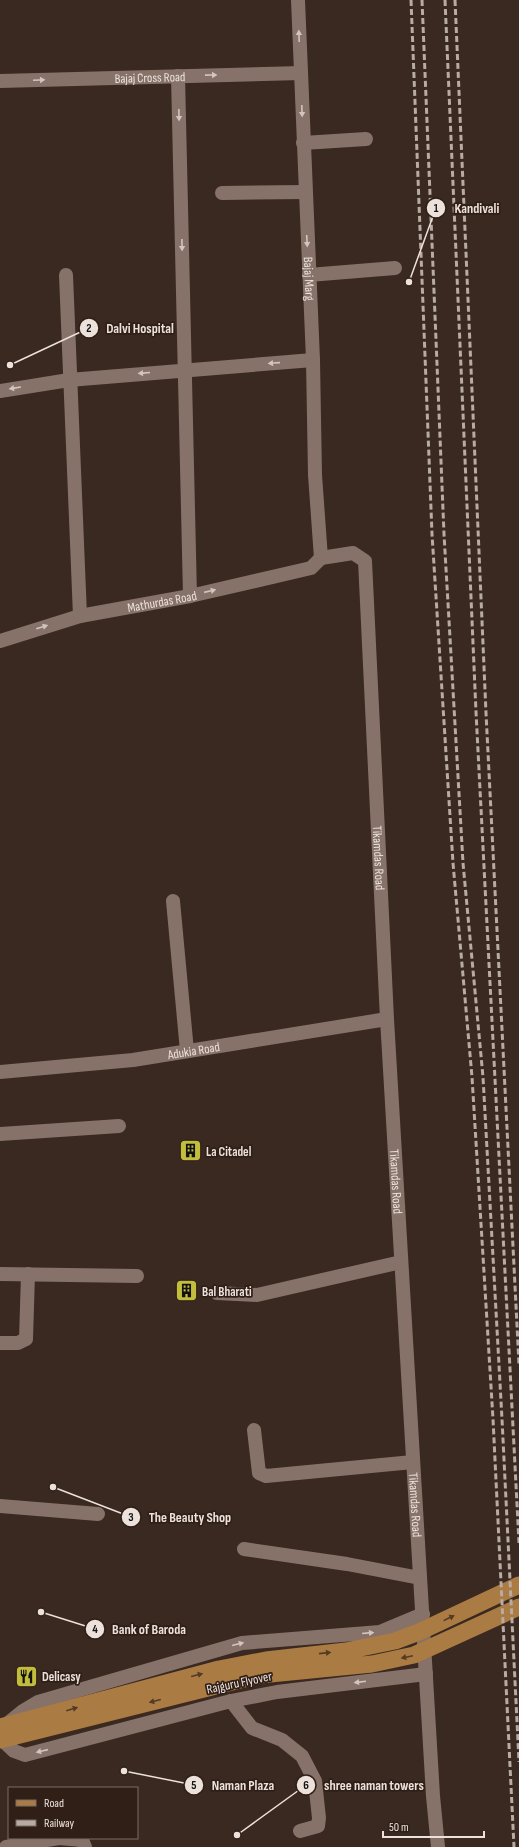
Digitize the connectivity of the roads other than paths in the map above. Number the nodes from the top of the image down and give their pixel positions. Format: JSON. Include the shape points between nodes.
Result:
{"nodes":[{"id":1,"x":298,"y":0,"type":"edge"},
{"id":2,"x":300,"y":72,"type":"junction"},
{"id":3,"x":178,"y":76,"type":"junction"},
{"id":4,"x":0,"y":81,"type":"edge"},
{"id":5,"x":366,"y":139,"type":"dead end"},
{"id":6,"x":303,"y":143,"type":"junction"},
{"id":7,"x":305,"y":192,"type":"junction"},
{"id":8,"x":222,"y":193,"type":"dead end"},
{"id":9,"x":395,"y":268,"type":"dead end"},
{"id":10,"x":309,"y":275,"type":"junction"},
{"id":11,"x":66,"y":276,"type":"dead end"},
{"id":12,"x":313,"y":360,"type":"junction"},
{"id":13,"x":184,"y":369,"type":"junction"},
{"id":14,"x":69,"y":380,"type":"junction"},
{"id":15,"x":0,"y":391,"type":"edge"},
{"id":16,"x":322,"y":558,"type":"junction"},
{"id":17,"x":190,"y":596,"type":"junction"},
{"id":18,"x":80,"y":616,"type":"junction"},
{"id":19,"x":2,"y":639,"type":"edge"},
{"id":20,"x":173,"y":900,"type":"dead end"},
{"id":21,"x":387,"y":1019,"type":"junction"},
{"id":22,"x":187,"y":1051,"type":"junction"},
{"id":23,"x":0,"y":1072,"type":"edge"},
{"id":24,"x":119,"y":1126,"type":"dead end"},
{"id":25,"x":0,"y":1134,"type":"edge"},
{"id":26,"x":401,"y":1262,"type":"junction"},
{"id":27,"x":0,"y":1274,"type":"edge"},
{"id":28,"x":28,"y":1274,"type":"junction"},
{"id":29,"x":137,"y":1276,"type":"dead end"},
{"id":30,"x":217,"y":1293,"type":"dead end"},
{"id":31,"x":0,"y":1343,"type":"edge"},
{"id":32,"x":254,"y":1430,"type":"dead end"},
{"id":33,"x":413,"y":1462,"type":"junction"},
{"id":34,"x":0,"y":1506,"type":"edge"},
{"id":35,"x":98,"y":1514,"type":"dead end"},
{"id":36,"x":244,"y":1549,"type":"dead end"},
{"id":37,"x":420,"y":1578,"type":"junction"},
{"id":38,"x":519,"y":1585,"type":"edge"},
{"id":39,"x":519,"y":1607,"type":"edge"},
{"id":40,"x":423,"y":1614,"type":"junction"},
{"id":41,"x":426,"y":1674,"type":"junction"},
{"id":42,"x":231,"y":1701,"type":"junction"},
{"id":43,"x":35,"y":1725,"type":"junction"},
{"id":44,"x":1,"y":1731,"type":"edge"},
{"id":45,"x":300,"y":1831,"type":"dead end"},
{"id":46,"x":53,"y":1839,"type":"edge"},
{"id":47,"x":70,"y":1839,"type":"edge"},
{"id":48,"x":6,"y":1847,"type":"edge"},
{"id":49,"x":86,"y":1847,"type":"edge"},
{"id":50,"x":438,"y":1847,"type":"edge"}],
"edges":[{"from":2,"to":1,"type":"street","name":"Bajaj Marg","one_way":true},
{"from":3,"to":2,"type":"street","name":"Bajaj Cross Road","one_way":true},
{"from":2,"to":6,"type":"street","name":"Bajaj Marg","one_way":true},
{"from":4,"to":3,"type":"street","name":"Bajaj Cross Road","one_way":true},
{"from":3,"to":13,"type":"street","one_way":true},
{"from":5,"to":6,"type":"street"},
{"from":6,"to":7,"type":"street","name":"Bajaj Marg"},
{"from":7,"to":8,"type":"street"},
{"from":7,"to":10,"type":"street","name":"Bajaj Marg","one_way":true},
{"from":9,"to":10,"type":"street"},
{"from":10,"to":12,"type":"street","name":"Bajaj Marg"},
{"from":11,"to":14,"type":"street"},
{"from":12,"to":13,"type":"street","one_way":true},
{"from":12,"to":16,"type":"street","name":"Bajaj Marg","via":[[316,475]]},
{"from":13,"to":14,"type":"street","one_way":true},
{"from":13,"to":17,"type":"street"},
{"from":14,"to":15,"type":"street","one_way":true},
{"from":14,"to":18,"type":"street"},
{"from":17,"to":16,"type":"street","name":"Mathurdas Road","one_way":true,"via":[[311,568]]},
{"from":16,"to":21,"type":"street","name":"Tikamdas Road","via":[[353,553],[365,561]]},
{"from":17,"to":18,"type":"street","name":"Mathurdas Road"},
{"from":19,"to":18,"type":"street","name":"Mathurdas Road","one_way":true},
{"from":20,"to":22,"type":"street"},
{"from":21,"to":22,"type":"street","name":"Adukia Road"},
{"from":21,"to":26,"type":"street","name":"Tikamdas Road"},
{"from":22,"to":23,"type":"street","name":"Adukia Road","via":[[133,1060]]},
{"from":24,"to":25,"type":"street"},
{"from":26,"to":30,"type":"street","via":[[257,1295]]},
{"from":26,"to":33,"type":"street","name":"Tikamdas Road"},
{"from":27,"to":28,"type":"street"},
{"from":28,"to":29,"type":"street"},
{"from":28,"to":31,"type":"street","via":[[26,1339],[18,1343]]},
{"from":32,"to":33,"type":"street","via":[[259,1473],[266,1476]]},
{"from":33,"to":37,"type":"street","name":"Tikamdas Road"},
{"from":34,"to":35,"type":"street"},
{"from":36,"to":37,"type":"street"},
{"from":37,"to":40,"type":"street","name":"Tikamdas Road"},
{"from":43,"to":38,"type":"main road","name":"Rajguru Flyover","one_way":true,"via":[[138,1690],[219,1669],[266,1660],[346,1651],[395,1641]]},
{"from":39,"to":43,"type":"main road","name":"Rajguru Flyover","one_way":true,"via":[[414,1655],[372,1664],[260,1675]]},
{"from":40,"to":41,"type":"street","name":"Tikamdas Road"},
{"from":44,"to":40,"type":"street","one_way":true,"via":[[23,1710],[38,1702],[242,1643],[380,1632]]},
{"from":41,"to":42,"type":"street","one_way":true,"via":[[277,1692]]},
{"from":41,"to":50,"type":"street","name":"Tikamdas Road"},
{"from":42,"to":44,"type":"street","one_way":true,"via":[[24,1755],[14,1750]]},
{"from":42,"to":45,"type":"street","via":[[252,1728],[282,1740],[302,1756],[309,1769],[315,1781],[318,1826]]},
{"from":43,"to":44,"type":"main road","name":"Rajguru Flyover"},
{"from":46,"to":48,"type":"street"},
{"from":47,"to":49,"type":"street","via":[[82,1840]]}]}
